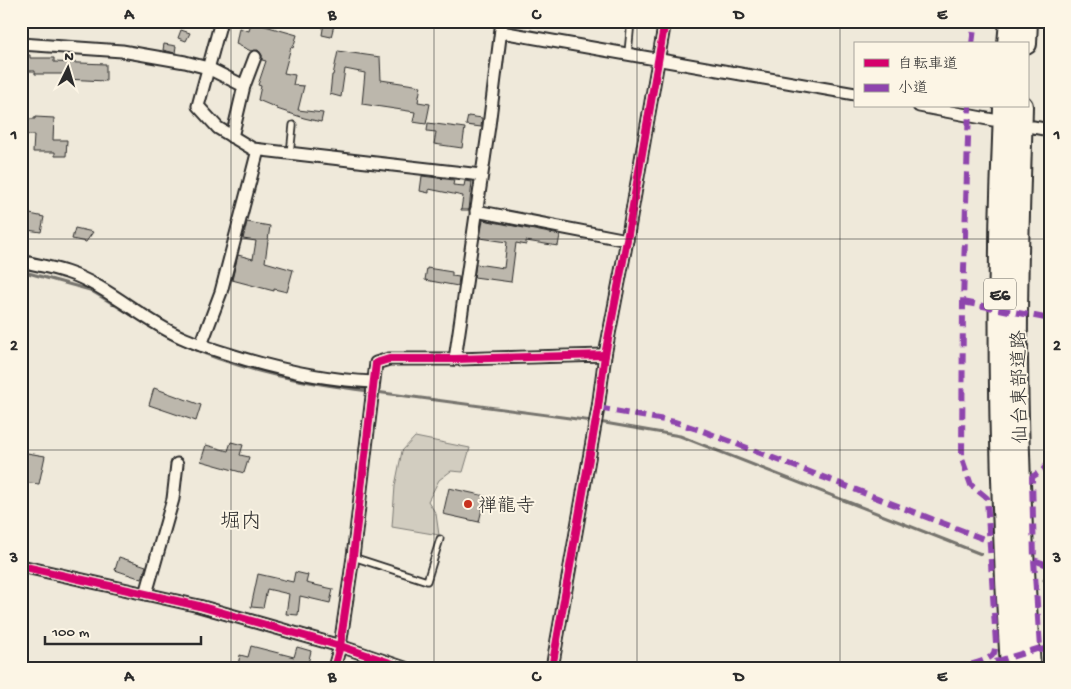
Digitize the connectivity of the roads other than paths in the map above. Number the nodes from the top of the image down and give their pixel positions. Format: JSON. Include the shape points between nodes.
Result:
{"nodes":[{"id":1,"x":221,"y":21,"type":"edge"},
{"id":2,"x":631,"y":21,"type":"edge"},
{"id":3,"x":666,"y":21,"type":"edge"},
{"id":4,"x":1010,"y":21,"type":"edge"},
{"id":5,"x":1027,"y":21,"type":"edge"},
{"id":6,"x":502,"y":26,"type":"edge"},
{"id":7,"x":1008,"y":42,"type":"edge"},
{"id":8,"x":1026,"y":42,"type":"edge"},
{"id":9,"x":21,"y":44,"type":"edge"},
{"id":10,"x":628,"y":53,"type":"junction"},
{"id":11,"x":255,"y":57,"type":"dead end"},
{"id":12,"x":659,"y":58,"type":"junction"},
{"id":13,"x":208,"y":68,"type":"junction"},
{"id":14,"x":244,"y":86,"type":"junction"},
{"id":15,"x":854,"y":94,"type":"edge"},
{"id":16,"x":942,"y":108,"type":"edge"},
{"id":17,"x":1022,"y":108,"type":"edge"},
{"id":18,"x":999,"y":113,"type":"edge"},
{"id":19,"x":294,"y":125,"type":"dead end"},
{"id":20,"x":1033,"y":127,"type":"dead end"},
{"id":21,"x":1050,"y":130,"type":"edge"},
{"id":22,"x":232,"y":137,"type":"junction"},
{"id":23,"x":258,"y":150,"type":"junction"},
{"id":24,"x":290,"y":154,"type":"junction"},
{"id":25,"x":481,"y":175,"type":"junction"},
{"id":26,"x":476,"y":211,"type":"junction"},
{"id":27,"x":627,"y":240,"type":"junction"},
{"id":28,"x":21,"y":261,"type":"edge"},
{"id":29,"x":201,"y":345,"type":"junction"},
{"id":30,"x":605,"y":355,"type":"junction"},
{"id":31,"x":455,"y":359,"type":"junction"},
{"id":32,"x":372,"y":388,"type":"junction"},
{"id":33,"x":177,"y":464,"type":"dead end"},
{"id":34,"x":1010,"y":478,"type":"junction"},
{"id":35,"x":440,"y":538,"type":"dead end"},
{"id":36,"x":353,"y":557,"type":"junction"},
{"id":37,"x":21,"y":566,"type":"edge"},
{"id":38,"x":146,"y":594,"type":"junction"},
{"id":39,"x":340,"y":646,"type":"junction"},
{"id":40,"x":334,"y":668,"type":"edge"},
{"id":41,"x":405,"y":668,"type":"edge"},
{"id":42,"x":552,"y":668,"type":"edge"},
{"id":43,"x":1012,"y":668,"type":"edge"},
{"id":44,"x":1030,"y":668,"type":"edge"}],
"edges":[{"from":1,"to":13,"type":"street"},
{"from":2,"to":10,"type":"lane"},
{"from":3,"to":12,"type":"street"},
{"from":4,"to":7,"type":"highway"},
{"from":5,"to":8,"type":"highway"},
{"from":6,"to":10,"type":"street"},
{"from":6,"to":25,"type":"street"},
{"from":9,"to":13,"type":"street","via":[[122,51]]},
{"from":10,"to":12,"type":"street"},
{"from":11,"to":14,"type":"street"},
{"from":12,"to":15,"type":"street"},
{"from":12,"to":27,"type":"street"},
{"from":13,"to":14,"type":"street"},
{"from":13,"to":22,"type":"street","via":[[198,106],[218,128]]},
{"from":14,"to":22,"type":"street"},
{"from":16,"to":18,"type":"street"},
{"from":17,"to":34,"type":"highway","name":"仙台東部道路","number":"E6","via":[[1017,360]]},
{"from":18,"to":34,"type":"highway","name":"仙台東部道路","number":"E6","via":[[1000,255]]},
{"from":19,"to":24,"type":"lane"},
{"from":20,"to":21,"type":"street"},
{"from":22,"to":23,"type":"street"},
{"from":23,"to":24,"type":"street"},
{"from":23,"to":29,"type":"street","via":[[221,292]]},
{"from":24,"to":25,"type":"street"},
{"from":25,"to":26,"type":"street"},
{"from":26,"to":27,"type":"street"},
{"from":26,"to":31,"type":"street"},
{"from":27,"to":30,"type":"street"},
{"from":28,"to":29,"type":"street","via":[[66,272],[94,285],[180,337]]},
{"from":29,"to":32,"type":"street","via":[[259,364]]},
{"from":30,"to":31,"type":"street"},
{"from":30,"to":42,"type":"street"},
{"from":31,"to":32,"type":"street","via":[[389,359],[376,363]]},
{"from":32,"to":36,"type":"street"},
{"from":33,"to":38,"type":"street","via":[[174,498]]},
{"from":34,"to":43,"type":"highway","name":"仙台東部道路","number":"E6"},
{"from":34,"to":44,"type":"highway","name":"仙台東部道路","number":"E6"},
{"from":35,"to":36,"type":"lane","via":[[428,581]]},
{"from":36,"to":39,"type":"street"},
{"from":37,"to":38,"type":"street"},
{"from":38,"to":39,"type":"street"},
{"from":39,"to":40,"type":"street"},
{"from":39,"to":41,"type":"street"}]}
